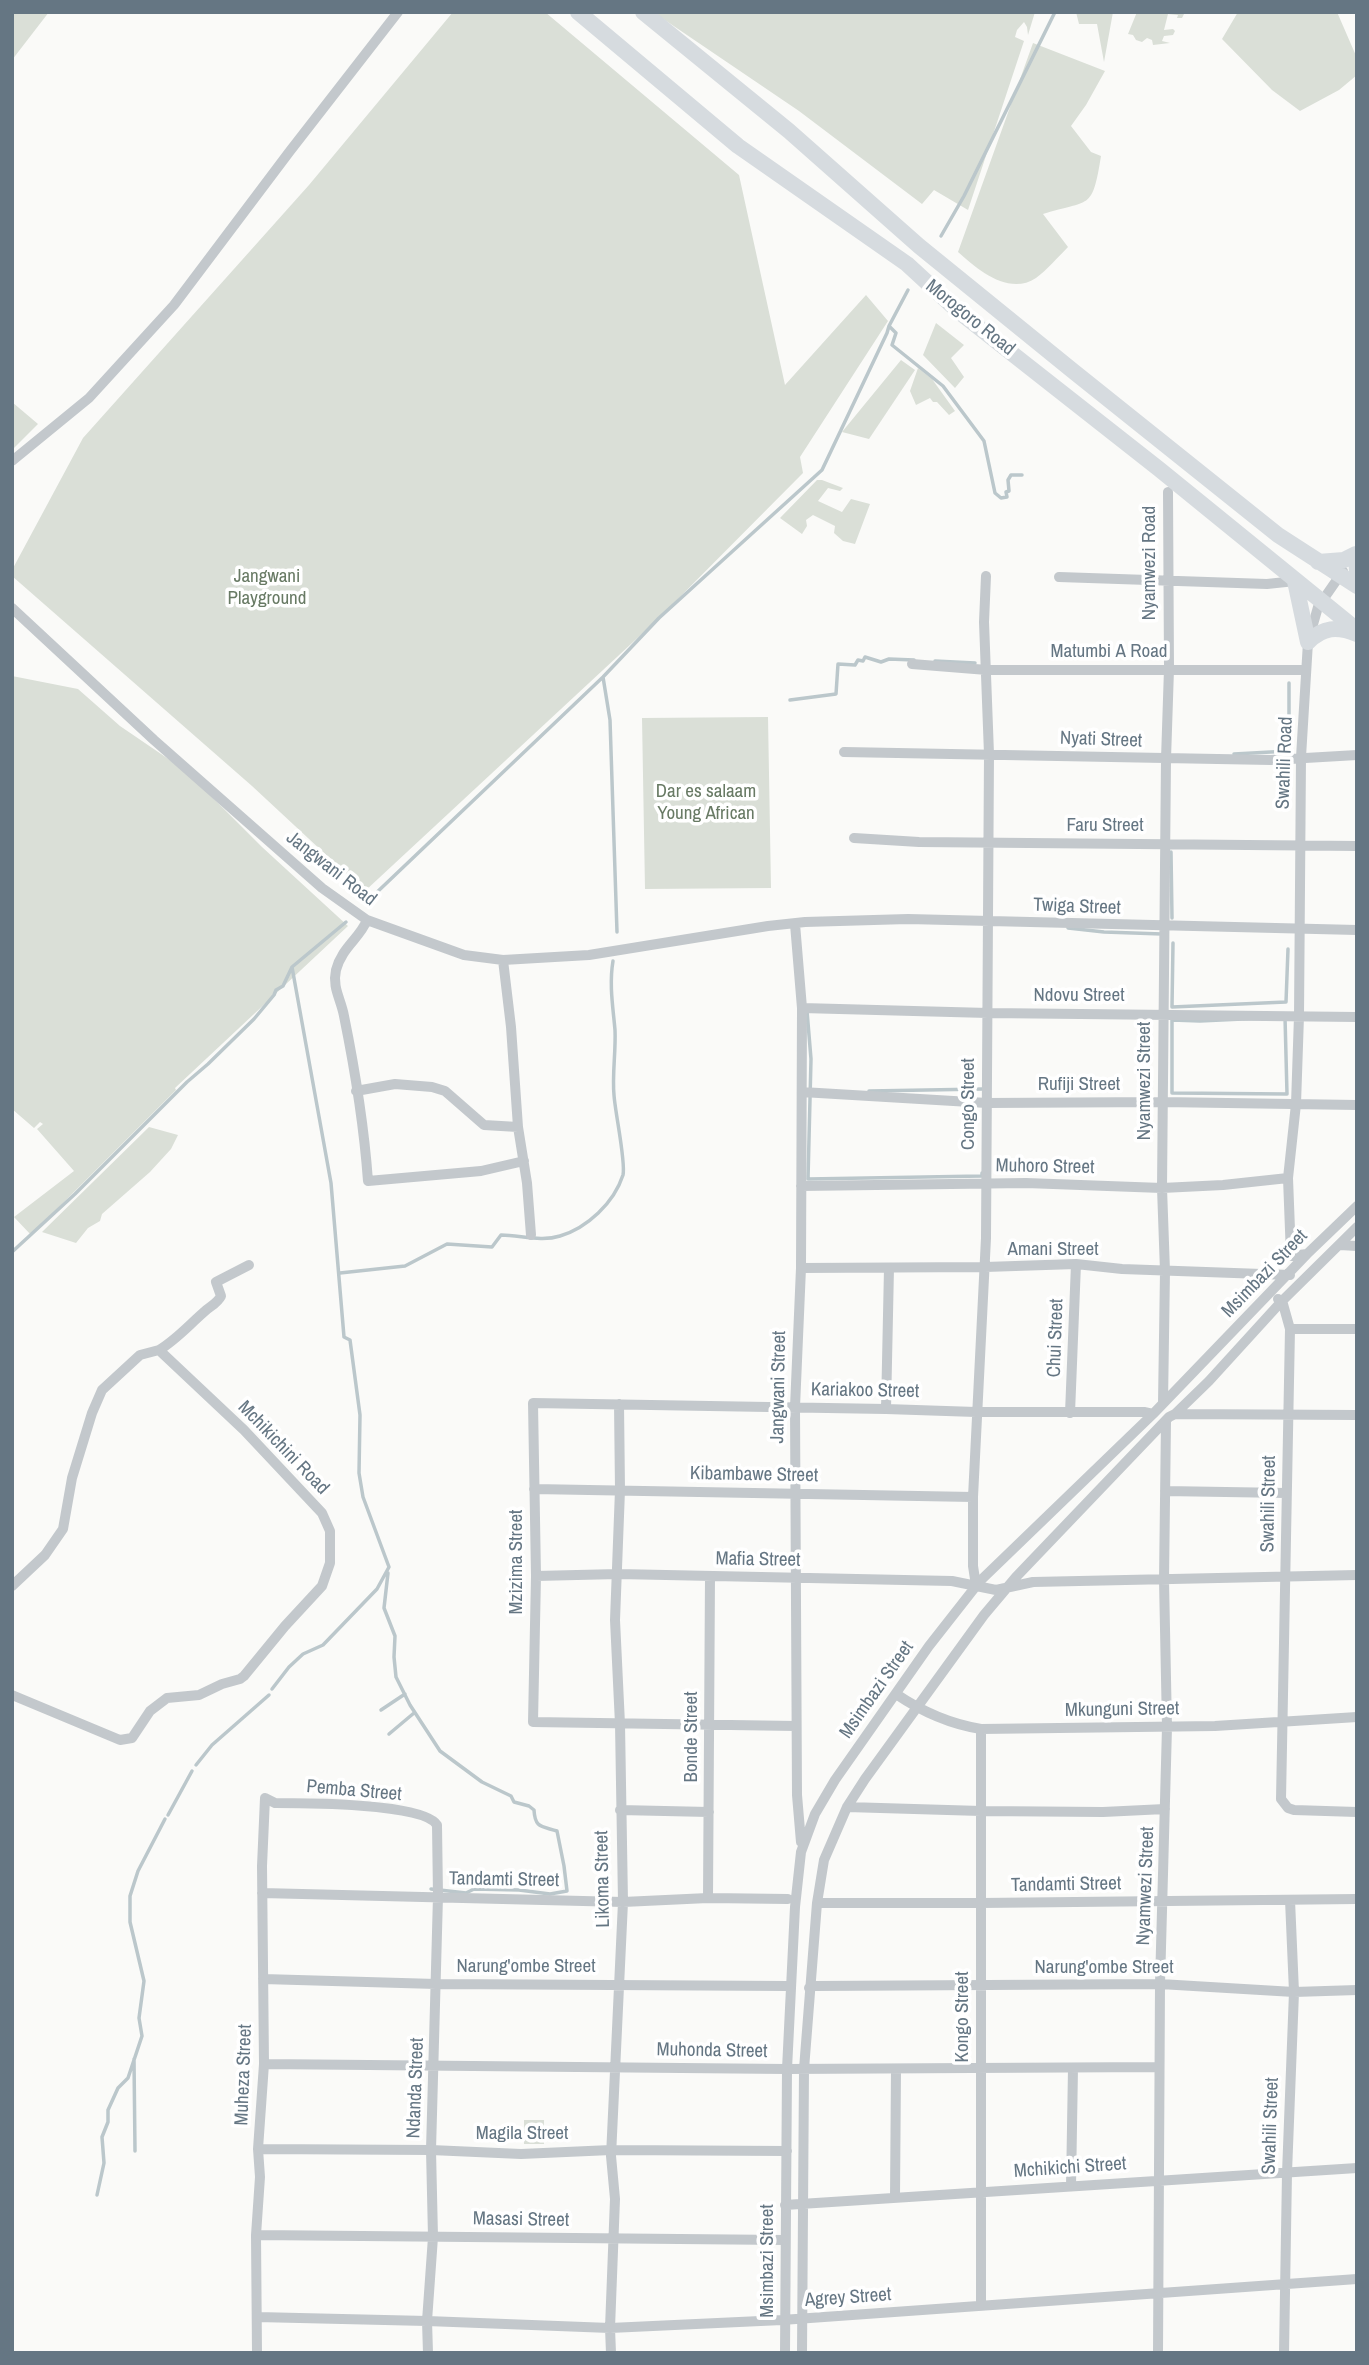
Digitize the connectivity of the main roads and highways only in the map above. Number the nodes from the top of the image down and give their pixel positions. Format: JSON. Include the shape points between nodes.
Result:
{"nodes":[{"id":1,"x":578,"y":12,"type":"edge"},
{"id":2,"x":643,"y":12,"type":"edge"},
{"id":3,"x":1356,"y":553,"type":"edge"},
{"id":4,"x":1318,"y":562,"type":"junction"},
{"id":5,"x":1348,"y":574,"type":"edge"},
{"id":6,"x":1295,"y":581,"type":"junction"},
{"id":7,"x":1357,"y":586,"type":"edge"},
{"id":8,"x":1357,"y":632,"type":"edge"}],
"edges":[{"from":1,"to":6,"type":"highway","name":"Morogoro Road","via":[[738,146],[907,264],[935,293]]},
{"from":2,"to":4,"type":"highway","name":"Morogoro Road","via":[[789,131],[919,246],[1268,527]]},
{"from":3,"to":4,"type":"highway","via":[[1345,560]]},
{"from":3,"to":5,"type":"highway"},
{"from":4,"to":5,"type":"highway","name":"Morogoro Road"},
{"from":5,"to":7,"type":"highway","name":"Morogoro Road"},
{"from":6,"to":8,"type":"highway","name":"Morogoro Road"},
{"from":6,"to":8,"type":"highway","via":[[1308,642],[1325,629]]}]}
